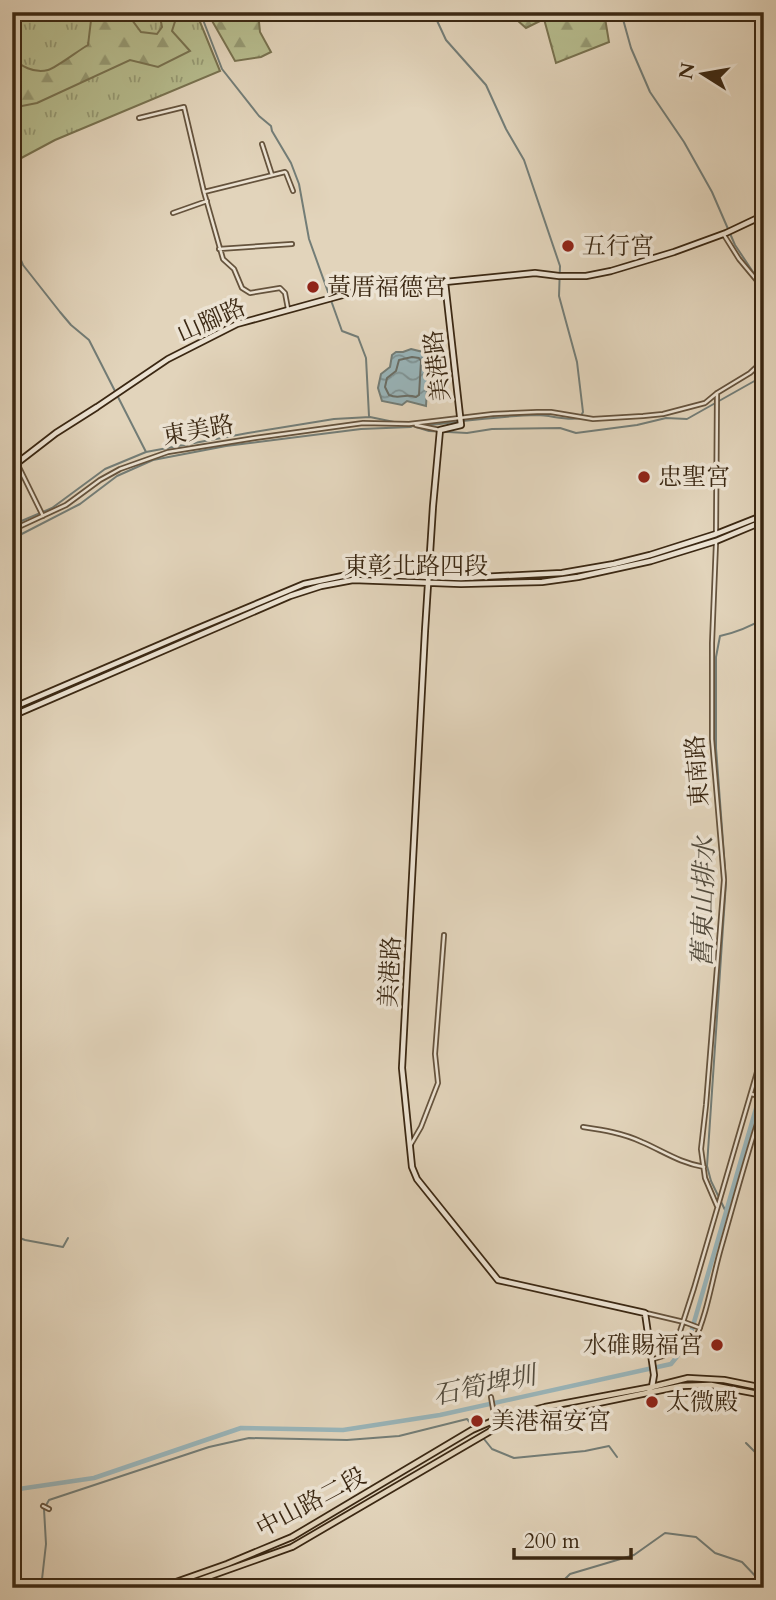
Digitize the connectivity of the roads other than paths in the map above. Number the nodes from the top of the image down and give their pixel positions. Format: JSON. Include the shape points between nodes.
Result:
{"nodes":[{"id":1,"x":139,"y":118,"type":"dead end"},
{"id":2,"x":262,"y":144,"type":"dead end"},
{"id":3,"x":272,"y":175,"type":"junction"},
{"id":4,"x":293,"y":191,"type":"dead end"},
{"id":5,"x":204,"y":192,"type":"junction"},
{"id":6,"x":207,"y":201,"type":"junction"},
{"id":7,"x":173,"y":213,"type":"dead end"},
{"id":8,"x":764,"y":215,"type":"edge"},
{"id":9,"x":725,"y":234,"type":"junction"},
{"id":10,"x":292,"y":244,"type":"dead end"},
{"id":11,"x":219,"y":249,"type":"junction"},
{"id":12,"x":445,"y":282,"type":"junction"},
{"id":13,"x":764,"y":289,"type":"edge"},
{"id":14,"x":288,"y":309,"type":"junction"},
{"id":15,"x":764,"y":360,"type":"edge"},
{"id":16,"x":717,"y":393,"type":"junction"},
{"id":17,"x":461,"y":419,"type":"junction"},
{"id":18,"x":409,"y":424,"type":"junction"},
{"id":19,"x":440,"y":432,"type":"junction"},
{"id":20,"x":12,"y":453,"type":"edge"},
{"id":21,"x":14,"y":466,"type":"edge"},
{"id":22,"x":764,"y":514,"type":"edge"},
{"id":23,"x":43,"y":516,"type":"junction"},
{"id":24,"x":764,"y":521,"type":"edge"},
{"id":25,"x":12,"y":530,"type":"edge"},
{"id":26,"x":716,"y":534,"type":"junction"},
{"id":27,"x":716,"y":541,"type":"junction"},
{"id":28,"x":429,"y":580,"type":"junction"},
{"id":29,"x":164,"y":643,"type":"junction"},
{"id":30,"x":166,"y":649,"type":"junction"},
{"id":31,"x":12,"y":708,"type":"edge"},
{"id":32,"x":12,"y":716,"type":"edge"},
{"id":33,"x":444,"y":935,"type":"dead end"},
{"id":34,"x":764,"y":1048,"type":"edge"},
{"id":35,"x":751,"y":1094,"type":"junction"},
{"id":36,"x":764,"y":1100,"type":"edge"},
{"id":37,"x":583,"y":1127,"type":"dead end"},
{"id":38,"x":409,"y":1148,"type":"junction"},
{"id":39,"x":704,"y":1167,"type":"junction"},
{"id":40,"x":718,"y":1206,"type":"junction"},
{"id":41,"x":645,"y":1313,"type":"junction"},
{"id":42,"x":684,"y":1322,"type":"junction"},
{"id":43,"x":700,"y":1328,"type":"junction"},
{"id":44,"x":694,"y":1342,"type":"dead end"},
{"id":45,"x":651,"y":1362,"type":"junction"},
{"id":46,"x":652,"y":1387,"type":"junction"},
{"id":47,"x":764,"y":1388,"type":"edge"},
{"id":48,"x":643,"y":1395,"type":"junction"},
{"id":49,"x":764,"y":1395,"type":"edge"},
{"id":50,"x":491,"y":1397,"type":"dead end"},
{"id":51,"x":495,"y":1420,"type":"junction"},
{"id":52,"x":18,"y":1482,"type":"dead end"},
{"id":53,"x":12,"y":1483,"type":"edge"},
{"id":54,"x":43,"y":1506,"type":"dead end"},
{"id":55,"x":49,"y":1509,"type":"dead end"},
{"id":56,"x":159,"y":1588,"type":"edge"},
{"id":57,"x":177,"y":1588,"type":"edge"}],
"edges":[{"from":1,"to":5,"type":"street","via":[[184,107]]},
{"from":2,"to":3,"type":"street"},
{"from":3,"to":4,"type":"street","via":[[285,172]]},
{"from":3,"to":5,"type":"street"},
{"from":5,"to":6,"type":"street"},
{"from":6,"to":7,"type":"street"},
{"from":6,"to":11,"type":"street"},
{"from":8,"to":9,"type":"street"},
{"from":9,"to":12,"type":"street","via":[[586,276],[535,273]]},
{"from":9,"to":13,"type":"street"},
{"from":10,"to":11,"type":"street"},
{"from":11,"to":14,"type":"street","via":[[242,288],[254,293],[280,288]]},
{"from":12,"to":14,"type":"street","name":"山腳路","via":[[401,279]]},
{"from":12,"to":17,"type":"street","name":"美港路"},
{"from":14,"to":21,"type":"street","name":"山腳路","via":[[237,324],[168,359]]},
{"from":15,"to":16,"type":"street"},
{"from":16,"to":17,"type":"street","via":[[705,403],[663,414],[593,419],[537,412]]},
{"from":16,"to":26,"type":"street","name":"東南路"},
{"from":17,"to":18,"type":"street"},
{"from":17,"to":19,"type":"street","name":"美港路","via":[[461,425]]},
{"from":18,"to":19,"type":"street"},
{"from":18,"to":23,"type":"street","name":"東美路","via":[[363,424],[156,455],[120,468]]},
{"from":19,"to":28,"type":"street","name":"美港路"},
{"from":20,"to":21,"type":"street"},
{"from":21,"to":23,"type":"street"},
{"from":22,"to":26,"type":"street","name":"東彰北路四段"},
{"from":23,"to":25,"type":"street","name":"東美路"},
{"from":24,"to":27,"type":"street","name":"東彰北路四段"},
{"from":26,"to":27,"type":"street","name":"東南路"},
{"from":26,"to":28,"type":"street","name":"東彰北路四段","via":[[614,565],[562,573]]},
{"from":27,"to":28,"type":"street","name":"東彰北路四段","via":[[651,561],[542,582]]},
{"from":27,"to":39,"type":"street","name":"東南路","via":[[712,739],[723,880],[701,1149]]},
{"from":28,"to":29,"type":"street","name":"東彰北路四段","via":[[352,574],[304,584]]},
{"from":28,"to":30,"type":"street","name":"東彰北路四段","via":[[353,580],[321,586]]},
{"from":28,"to":38,"type":"street","name":"美港路","via":[[402,1068]]},
{"from":29,"to":30,"type":"street"},
{"from":29,"to":31,"type":"street","name":"東彰北路四段"},
{"from":30,"to":32,"type":"street","name":"東彰北路四段"},
{"from":33,"to":38,"type":"street","via":[[435,1054],[438,1083]]},
{"from":34,"to":35,"type":"street"},
{"from":35,"to":36,"type":"street"},
{"from":35,"to":40,"type":"street"},
{"from":36,"to":43,"type":"street"},
{"from":37,"to":39,"type":"street","via":[[627,1136],[689,1165]]},
{"from":38,"to":41,"type":"street","name":"美港路","via":[[417,1179],[498,1280]]},
{"from":39,"to":40,"type":"street","name":"東南路"},
{"from":40,"to":42,"type":"street"},
{"from":41,"to":42,"type":"street"},
{"from":41,"to":45,"type":"street"},
{"from":42,"to":43,"type":"street"},
{"from":42,"to":45,"type":"street","via":[[675,1347]]},
{"from":43,"to":44,"type":"street"},
{"from":45,"to":46,"type":"street"},
{"from":46,"to":47,"type":"main road","name":"中山路二段","via":[[688,1378]]},
{"from":46,"to":48,"type":"street"},
{"from":46,"to":51,"type":"main road","name":"中山路二段"},
{"from":48,"to":49,"type":"main road","name":"中山路二段","via":[[711,1385]]},
{"from":48,"to":57,"type":"main road","name":"中山路二段","via":[[506,1422],[292,1546]]},
{"from":50,"to":51,"type":"street"},
{"from":51,"to":56,"type":"main road","name":"中山路二段","via":[[292,1537]]},
{"from":52,"to":53,"type":"street"},
{"from":54,"to":55,"type":"street"}]}
